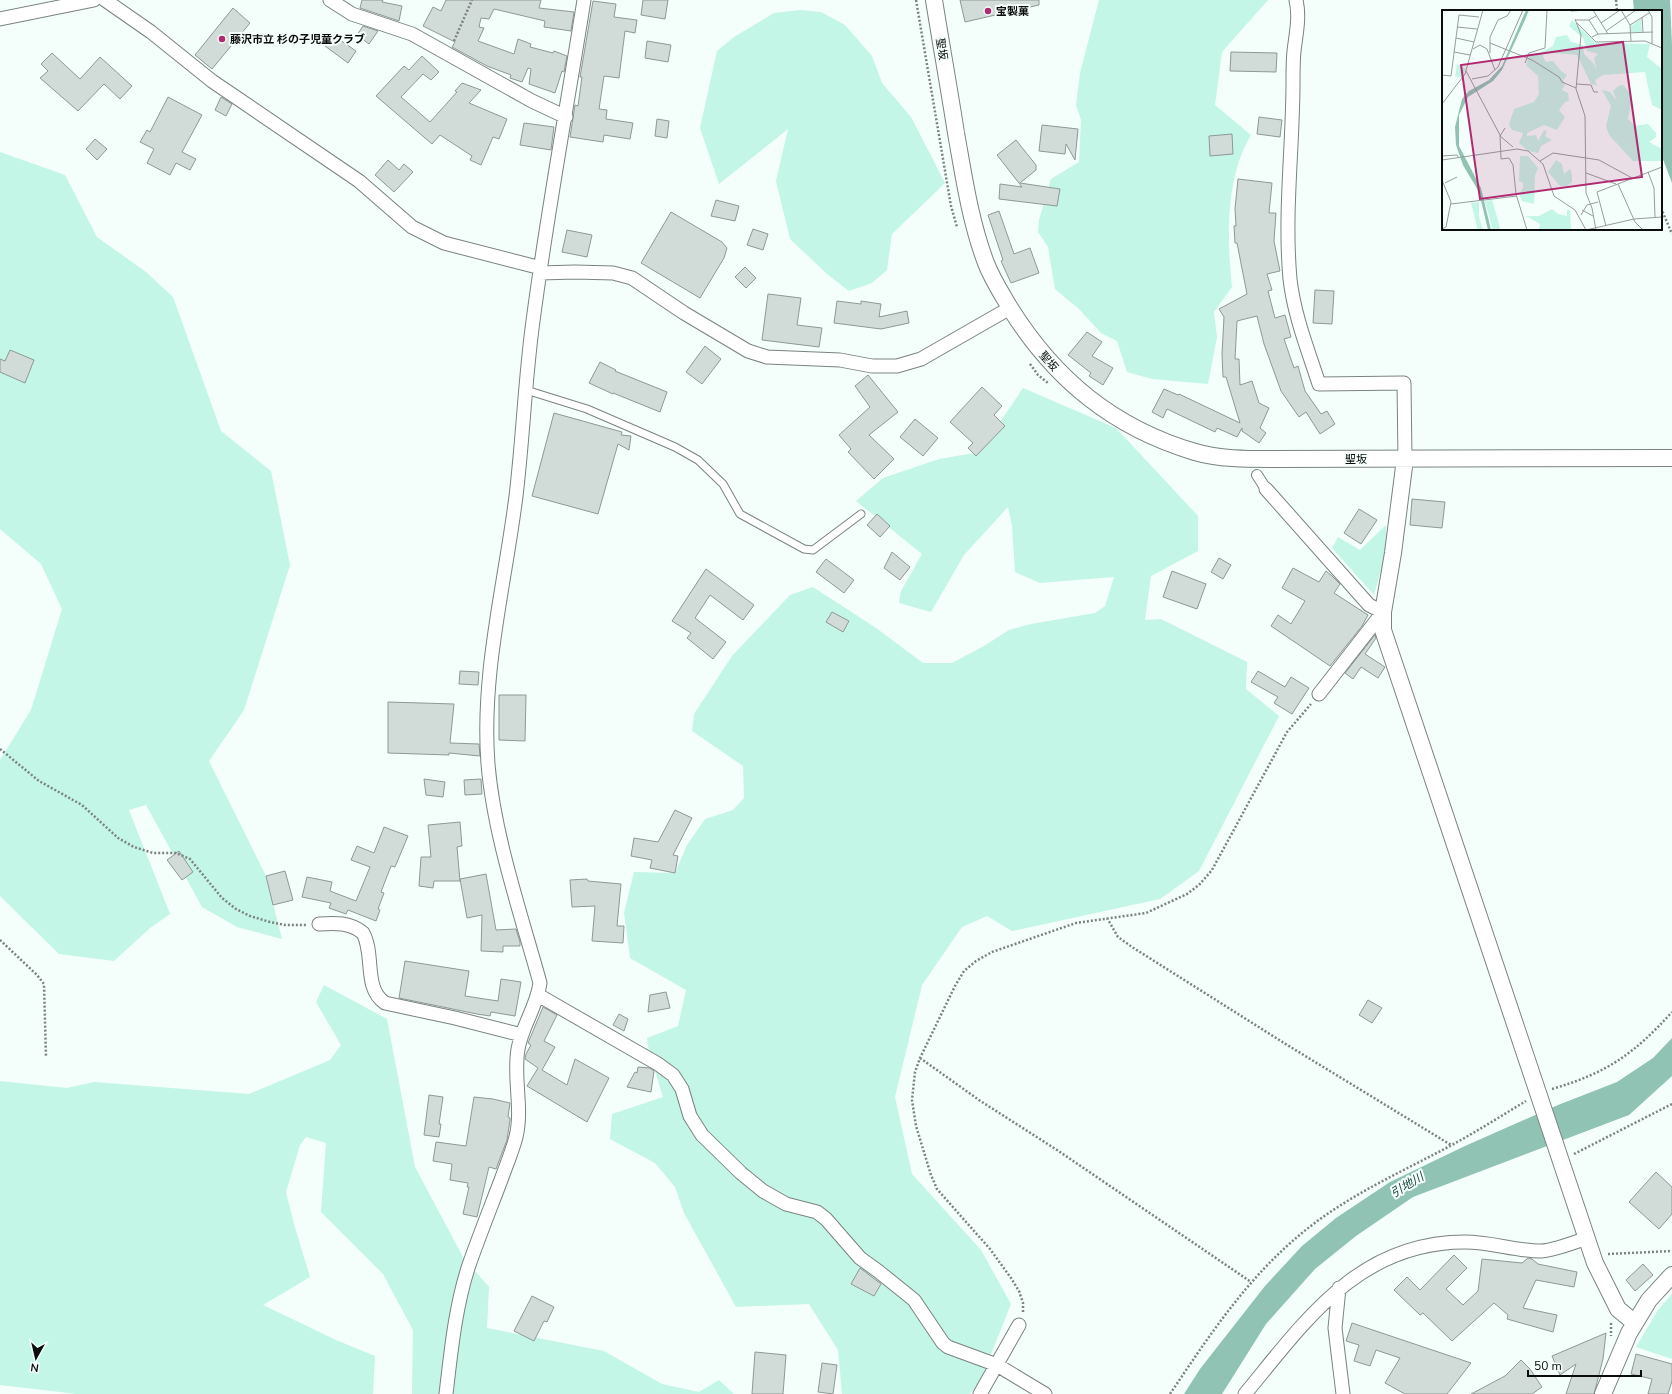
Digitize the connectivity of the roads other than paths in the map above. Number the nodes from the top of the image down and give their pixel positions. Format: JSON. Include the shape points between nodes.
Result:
{"nodes":[{"id":1,"x":94,"y":0,"type":"edge"},
{"id":2,"x":105,"y":0,"type":"edge"},
{"id":3,"x":330,"y":0,"type":"edge"},
{"id":4,"x":584,"y":0,"type":"edge"},
{"id":5,"x":934,"y":0,"type":"edge"},
{"id":6,"x":1296,"y":0,"type":"edge"},
{"id":7,"x":0,"y":19,"type":"edge"},
{"id":8,"x":566,"y":117,"type":"junction"},
{"id":9,"x":540,"y":270,"type":"junction"},
{"id":10,"x":1010,"y":308,"type":"junction"},
{"id":11,"x":526,"y":390,"type":"junction"},
{"id":12,"x":1672,"y":458,"type":"edge"},
{"id":13,"x":1405,"y":459,"type":"junction"},
{"id":14,"x":1257,"y":475,"type":"dead end"},
{"id":15,"x":1266,"y":489,"type":"joint"},
{"id":16,"x":861,"y":514,"type":"dead end"},
{"id":17,"x":1383,"y":612,"type":"junction"},
{"id":18,"x":1319,"y":694,"type":"road end"},
{"id":19,"x":319,"y":924,"type":"road end"},
{"id":20,"x":538,"y":994,"type":"junction"},
{"id":21,"x":522,"y":1034,"type":"junction"},
{"id":22,"x":1588,"y":1238,"type":"junction"},
{"id":23,"x":1672,"y":1275,"type":"edge"},
{"id":24,"x":1339,"y":1288,"type":"junction"},
{"id":25,"x":1635,"y":1323,"type":"junction"},
{"id":26,"x":1019,"y":1325,"type":"road end"},
{"id":27,"x":997,"y":1366,"type":"junction"},
{"id":28,"x":446,"y":1394,"type":"edge"},
{"id":29,"x":980,"y":1394,"type":"edge"},
{"id":30,"x":1046,"y":1394,"type":"edge"},
{"id":31,"x":1245,"y":1394,"type":"edge"},
{"id":32,"x":1343,"y":1394,"type":"edge"},
{"id":33,"x":1603,"y":1394,"type":"edge"}],
"edges":[{"from":1,"to":7,"type":"street"},
{"from":2,"to":9,"type":"street","via":[[151,32],[212,81],[359,181],[412,227],[444,243]]},
{"from":3,"to":8,"type":"street","via":[[352,14],[412,34],[532,101]]},
{"from":4,"to":8,"type":"street"},
{"from":5,"to":10,"type":"street","name":"聖坂","via":[[975,231],[987,266]]},
{"from":6,"to":13,"type":"street","via":[[1298,28],[1294,66],[1288,226],[1290,280],[1296,308],[1319,384],[1404,383]]},
{"from":8,"to":9,"type":"street"},
{"from":9,"to":10,"type":"street","via":[[613,273],[632,278],[748,351],[767,357],[840,360],[872,366],[897,366],[921,359]]},
{"from":9,"to":11,"type":"street"},
{"from":10,"to":13,"type":"street","name":"聖坂","via":[[1043,355],[1068,381],[1120,421],[1155,438],[1197,452],[1231,458]]},
{"from":11,"to":16,"type":"lane","via":[[586,410],[675,447],[698,460],[722,484],[740,514],[804,549],[813,550]]},
{"from":11,"to":20,"type":"street","via":[[515,504],[492,647],[488,699],[488,760],[491,792],[504,850],[540,983]]},
{"from":12,"to":13,"type":"street","name":"聖坂"},
{"from":13,"to":17,"type":"street"},
{"from":14,"to":15,"type":"street"},
{"from":15,"to":17,"type":"street","via":[[1369,605]]},
{"from":17,"to":18,"type":"street"},
{"from":17,"to":22,"type":"street","via":[[1383,630]]},
{"from":19,"to":21,"type":"street","via":[[350,925],[363,932],[370,948],[373,987],[379,999],[385,1003]]},
{"from":20,"to":21,"type":"street"},
{"from":20,"to":27,"type":"street","via":[[673,1075],[682,1089],[690,1116],[702,1135],[741,1173],[778,1200],[816,1212],[826,1219],[860,1258],[914,1300],[943,1343]]},
{"from":21,"to":28,"type":"street","via":[[517,1064],[516,1136],[460,1299]]},
{"from":22,"to":24,"type":"street","via":[[1542,1252],[1468,1242],[1442,1242],[1417,1247],[1368,1268]]},
{"from":22,"to":25,"type":"street","via":[[1595,1263],[1618,1309]]},
{"from":23,"to":25,"type":"street","via":[[1649,1300]]},
{"from":24,"to":31,"type":"street","via":[[1306,1321]]},
{"from":24,"to":32,"type":"street","via":[[1335,1328]]},
{"from":25,"to":33,"type":"street"},
{"from":26,"to":27,"type":"street"},
{"from":27,"to":29,"type":"street"},
{"from":27,"to":30,"type":"street"}]}
